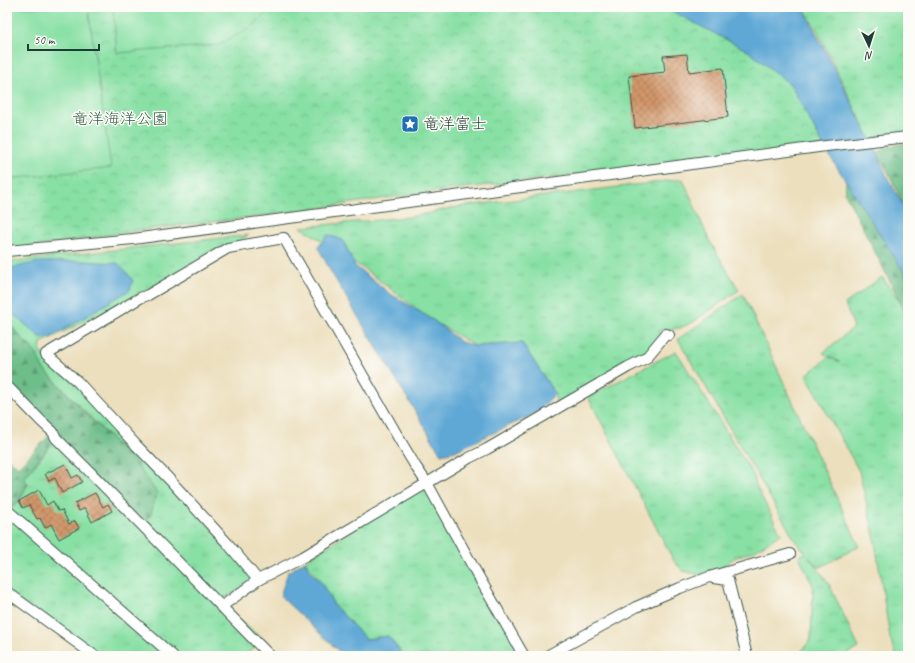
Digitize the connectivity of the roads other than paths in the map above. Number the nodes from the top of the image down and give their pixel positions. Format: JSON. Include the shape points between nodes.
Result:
{"nodes":[{"id":1,"x":908,"y":137,"type":"edge"},
{"id":2,"x":7,"y":251,"type":"edge"},
{"id":3,"x":669,"y":335,"type":"dead end"},
{"id":4,"x":7,"y":386,"type":"edge"},
{"id":5,"x":427,"y":483,"type":"junction"},
{"id":6,"x":7,"y":510,"type":"edge"},
{"id":7,"x":790,"y":554,"type":"dead end"},
{"id":8,"x":709,"y":577,"type":"junction"},
{"id":9,"x":258,"y":580,"type":"junction"},
{"id":10,"x":7,"y":592,"type":"edge"},
{"id":11,"x":221,"y":607,"type":"junction"},
{"id":12,"x":95,"y":656,"type":"edge"},
{"id":13,"x":173,"y":656,"type":"edge"},
{"id":14,"x":270,"y":656,"type":"edge"},
{"id":15,"x":524,"y":656,"type":"edge"},
{"id":16,"x":547,"y":656,"type":"edge"},
{"id":17,"x":747,"y":656,"type":"edge"}],
"edges":[{"from":1,"to":2,"type":"street","via":[[133,239]]},
{"from":3,"to":5,"type":"street","via":[[666,334],[646,358]]},
{"from":4,"to":11,"type":"street"},
{"from":5,"to":9,"type":"street","via":[[303,557]]},
{"from":5,"to":9,"type":"street","via":[[284,238],[228,248],[46,354],[78,382],[169,479]]},
{"from":5,"to":15,"type":"street"},
{"from":6,"to":13,"type":"street"},
{"from":7,"to":8,"type":"street"},
{"from":8,"to":16,"type":"street","via":[[636,607]]},
{"from":8,"to":17,"type":"street","via":[[728,580]]},
{"from":9,"to":11,"type":"street"},
{"from":10,"to":12,"type":"street"},
{"from":11,"to":14,"type":"street"}]}
